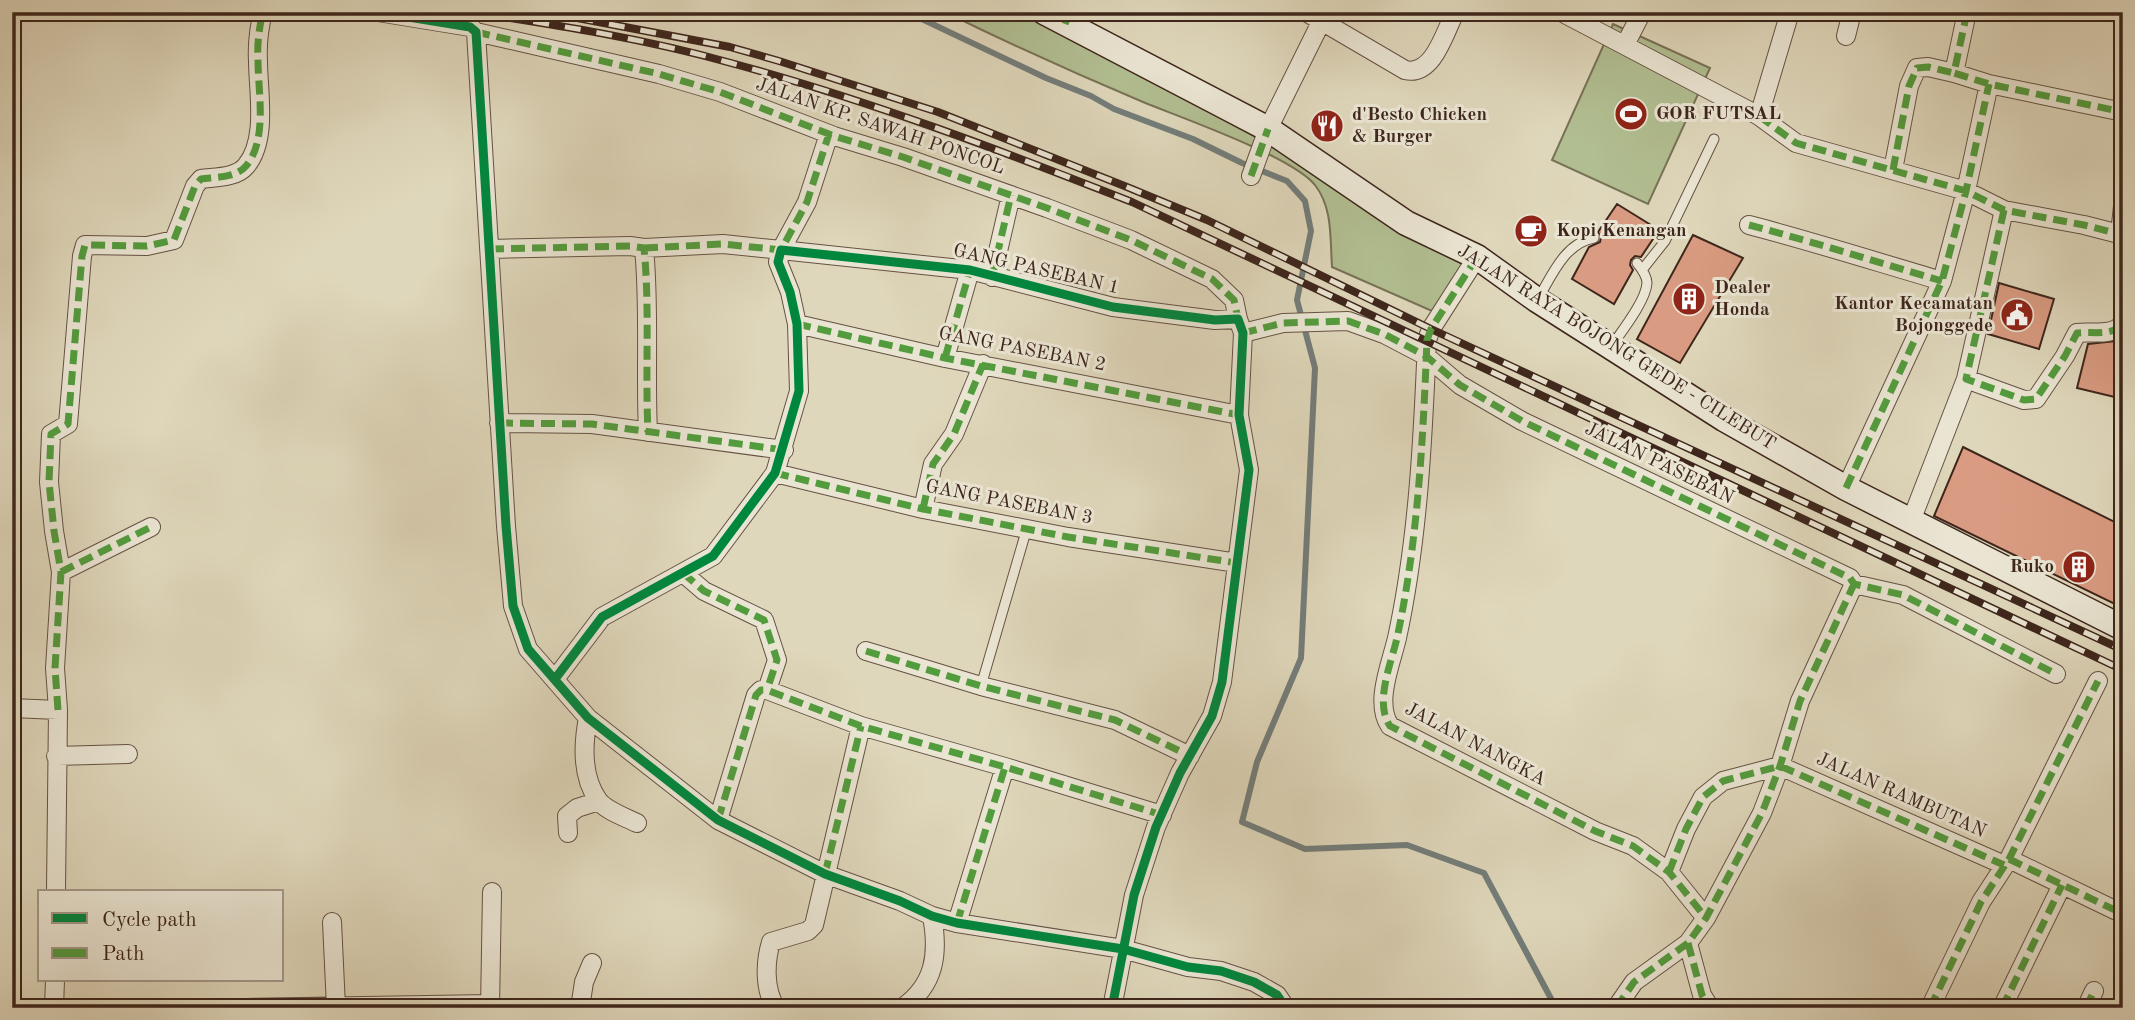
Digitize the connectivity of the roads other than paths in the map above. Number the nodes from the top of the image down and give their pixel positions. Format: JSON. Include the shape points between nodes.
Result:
{"nodes":[{"id":1,"x":263,"y":12,"type":"edge"},
{"id":2,"x":378,"y":12,"type":"edge"},
{"id":3,"x":1455,"y":12,"type":"edge"},
{"id":4,"x":1561,"y":12,"type":"edge"},
{"id":5,"x":1642,"y":12,"type":"edge"},
{"id":6,"x":1790,"y":12,"type":"edge"},
{"id":7,"x":1852,"y":12,"type":"edge"},
{"id":8,"x":1967,"y":12,"type":"edge"},
{"id":9,"x":1318,"y":15,"type":"edge"},
{"id":10,"x":1060,"y":16,"type":"edge"},
{"id":11,"x":476,"y":32,"type":"junction"},
{"id":12,"x":1846,"y":36,"type":"dead end"},
{"id":13,"x":1625,"y":45,"type":"junction"},
{"id":14,"x":1954,"y":73,"type":"junction"},
{"id":15,"x":1989,"y":84,"type":"junction"},
{"id":16,"x":2123,"y":112,"type":"edge"},
{"id":17,"x":1759,"y":116,"type":"junction"},
{"id":18,"x":1268,"y":130,"type":"junction"},
{"id":19,"x":829,"y":134,"type":"junction"},
{"id":20,"x":1714,"y":139,"type":"dead end"},
{"id":21,"x":1893,"y":170,"type":"junction"},
{"id":22,"x":1251,"y":176,"type":"dead end"},
{"id":23,"x":1966,"y":191,"type":"junction"},
{"id":24,"x":1011,"y":195,"type":"junction"},
{"id":25,"x":2123,"y":206,"type":"edge"},
{"id":26,"x":2004,"y":210,"type":"junction"},
{"id":27,"x":1748,"y":225,"type":"dead end"},
{"id":28,"x":2121,"y":234,"type":"edge"},
{"id":29,"x":1594,"y":238,"type":"dead end"},
{"id":30,"x":644,"y":248,"type":"junction"},
{"id":31,"x":490,"y":249,"type":"junction"},
{"id":32,"x":782,"y":250,"type":"junction"},
{"id":33,"x":1477,"y":257,"type":"junction"},
{"id":34,"x":970,"y":270,"type":"junction"},
{"id":35,"x":992,"y":277,"type":"junction"},
{"id":36,"x":1942,"y":281,"type":"junction"},
{"id":37,"x":1537,"y":300,"type":"junction"},
{"id":38,"x":2123,"y":323,"type":"edge"},
{"id":39,"x":797,"y":324,"type":"junction"},
{"id":40,"x":1241,"y":326,"type":"junction"},
{"id":41,"x":1610,"y":347,"type":"junction"},
{"id":42,"x":1426,"y":356,"type":"junction"},
{"id":43,"x":945,"y":358,"type":"junction"},
{"id":44,"x":982,"y":364,"type":"junction"},
{"id":45,"x":1966,"y":380,"type":"junction"},
{"id":46,"x":1239,"y":415,"type":"junction"},
{"id":47,"x":499,"y":423,"type":"junction"},
{"id":48,"x":648,"y":432,"type":"junction"},
{"id":49,"x":784,"y":450,"type":"junction"},
{"id":50,"x":775,"y":473,"type":"junction"},
{"id":51,"x":1846,"y":488,"type":"junction"},
{"id":52,"x":923,"y":509,"type":"junction"},
{"id":53,"x":1911,"y":521,"type":"junction"},
{"id":54,"x":150,"y":527,"type":"dead end"},
{"id":55,"x":1027,"y":528,"type":"junction"},
{"id":56,"x":1237,"y":563,"type":"junction"},
{"id":57,"x":61,"y":572,"type":"junction"},
{"id":58,"x":683,"y":573,"type":"junction"},
{"id":59,"x":1854,"y":584,"type":"junction"},
{"id":60,"x":2123,"y":628,"type":"edge"},
{"id":61,"x":866,"y":651,"type":"dead end"},
{"id":62,"x":2056,"y":674,"type":"dead end"},
{"id":63,"x":555,"y":680,"type":"junction"},
{"id":64,"x":2098,"y":681,"type":"dead end"},
{"id":65,"x":981,"y":686,"type":"junction"},
{"id":66,"x":767,"y":690,"type":"junction"},
{"id":67,"x":12,"y":708,"type":"edge"},
{"id":68,"x":58,"y":710,"type":"junction"},
{"id":69,"x":588,"y":718,"type":"junction"},
{"id":70,"x":861,"y":726,"type":"junction"},
{"id":71,"x":128,"y":754,"type":"dead end"},
{"id":72,"x":56,"y":756,"type":"junction"},
{"id":73,"x":1190,"y":757,"type":"junction"},
{"id":74,"x":1005,"y":766,"type":"junction"},
{"id":75,"x":1780,"y":766,"type":"junction"},
{"id":76,"x":598,"y":801,"type":"junction"},
{"id":77,"x":1162,"y":815,"type":"junction"},
{"id":78,"x":718,"y":820,"type":"junction"},
{"id":79,"x":637,"y":823,"type":"dead end"},
{"id":80,"x":568,"y":833,"type":"dead end"},
{"id":81,"x":2006,"y":862,"type":"junction"},
{"id":82,"x":1669,"y":872,"type":"junction"},
{"id":83,"x":825,"y":874,"type":"junction"},
{"id":84,"x":2062,"y":886,"type":"junction"},
{"id":85,"x":55,"y":890,"type":"edge"},
{"id":86,"x":492,"y":892,"type":"dead end"},
{"id":87,"x":2123,"y":914,"type":"edge"},
{"id":88,"x":932,"y":916,"type":"junction"},
{"id":89,"x":1706,"y":918,"type":"junction"},
{"id":90,"x":332,"y":922,"type":"dead end"},
{"id":91,"x":957,"y":923,"type":"junction"},
{"id":92,"x":1688,"y":943,"type":"junction"},
{"id":93,"x":1123,"y":949,"type":"junction"},
{"id":94,"x":592,"y":963,"type":"dead end"},
{"id":95,"x":55,"y":982,"type":"edge"},
{"id":96,"x":2094,"y":991,"type":"dead end"},
{"id":97,"x":490,"y":1006,"type":"edge"},
{"id":98,"x":336,"y":1007,"type":"edge"},
{"id":99,"x":54,"y":1008,"type":"edge"},
{"id":100,"x":246,"y":1008,"type":"edge"},
{"id":101,"x":580,"y":1008,"type":"edge"},
{"id":102,"x":776,"y":1008,"type":"edge"},
{"id":103,"x":902,"y":1008,"type":"edge"},
{"id":104,"x":1112,"y":1008,"type":"edge"},
{"id":105,"x":1286,"y":1008,"type":"edge"},
{"id":106,"x":1616,"y":1008,"type":"edge"},
{"id":107,"x":1710,"y":1008,"type":"edge"},
{"id":108,"x":1930,"y":1008,"type":"edge"},
{"id":109,"x":2002,"y":1008,"type":"edge"},
{"id":110,"x":2086,"y":1008,"type":"edge"}],
"edges":[{"from":1,"to":57,"type":"street","via":[[258,136],[246,167],[232,175],[201,179],[174,240],[147,246],[85,245],[68,424],[51,434],[49,482]]},
{"from":2,"to":11,"type":"street","name":"JALAN KP. SAWAH PONCOL","via":[[470,27]]},
{"from":3,"to":9,"type":"street","via":[[1430,61],[1412,71]]},
{"from":4,"to":13,"type":"street"},
{"from":5,"to":13,"type":"street"},
{"from":6,"to":17,"type":"street"},
{"from":7,"to":12,"type":"street"},
{"from":8,"to":14,"type":"street"},
{"from":9,"to":18,"type":"street"},
{"from":10,"to":18,"type":"main road","name":"JALAN RAYA BOJONG GEDE - CILEBUT"},
{"from":11,"to":19,"type":"street","name":"JALAN KP. SAWAH PONCOL","via":[[659,74]]},
{"from":11,"to":31,"type":"street"},
{"from":13,"to":17,"type":"street"},
{"from":14,"to":15,"type":"street"},
{"from":14,"to":21,"type":"street","via":[[1917,68],[1909,86]]},
{"from":15,"to":16,"type":"street"},
{"from":15,"to":23,"type":"street"},
{"from":17,"to":21,"type":"street","via":[[1796,144]]},
{"from":18,"to":22,"type":"street"},
{"from":18,"to":33,"type":"main road","name":"JALAN RAYA BOJONG GEDE - CILEBUT","via":[[1406,223]]},
{"from":19,"to":24,"type":"street","name":"JALAN KP. SAWAH PONCOL"},
{"from":19,"to":32,"type":"street","via":[[807,202]]},
{"from":20,"to":41,"type":"lane","via":[[1665,241],[1640,266],[1647,283],[1641,300]]},
{"from":21,"to":23,"type":"street"},
{"from":23,"to":26,"type":"street"},
{"from":23,"to":36,"type":"street"},
{"from":24,"to":35,"type":"street"},
{"from":24,"to":40,"type":"street","name":"JALAN KP. SAWAH PONCOL","via":[[1131,240],[1212,279],[1234,300]]},
{"from":25,"to":28,"type":"street"},
{"from":26,"to":28,"type":"street"},
{"from":26,"to":45,"type":"street"},
{"from":27,"to":36,"type":"street"},
{"from":29,"to":37,"type":"lane","via":[[1581,240],[1568,252]]},
{"from":30,"to":31,"type":"street","name":"GANG PASEBAN 1"},
{"from":30,"to":32,"type":"street","name":"GANG PASEBAN 1","via":[[723,244]]},
{"from":30,"to":48,"type":"street"},
{"from":31,"to":47,"type":"street"},
{"from":32,"to":34,"type":"street","name":"GANG PASEBAN 1"},
{"from":32,"to":39,"type":"street","via":[[778,262]]},
{"from":33,"to":37,"type":"main road","name":"JALAN RAYA BOJONG GEDE - CILEBUT"},
{"from":33,"to":42,"type":"street","via":[[1431,328]]},
{"from":34,"to":35,"type":"street","name":"GANG PASEBAN 1"},
{"from":34,"to":43,"type":"street"},
{"from":35,"to":40,"type":"street","name":"GANG PASEBAN 1","via":[[1113,307]]},
{"from":36,"to":51,"type":"street"},
{"from":37,"to":41,"type":"main road","name":"JALAN RAYA BOJONG GEDE - CILEBUT"},
{"from":38,"to":45,"type":"street","via":[[2111,332],[2077,333],[2036,400]]},
{"from":39,"to":43,"type":"street","name":"GANG PASEBAN 2"},
{"from":39,"to":49,"type":"street","via":[[799,391]]},
{"from":40,"to":42,"type":"street","name":"JALAN PASEBAN","via":[[1349,321]]},
{"from":40,"to":46,"type":"street"},
{"from":41,"to":51,"type":"main road","name":"JALAN RAYA BOJONG GEDE - CILEBUT"},
{"from":42,"to":59,"type":"street","name":"JALAN PASEBAN","via":[[1460,386],[1521,421],[1850,578]]},
{"from":42,"to":82,"type":"street","name":"JALAN NANGKA","via":[[1417,495],[1384,718],[1390,726],[1633,846]]},
{"from":43,"to":44,"type":"street","name":"GANG PASEBAN 2"},
{"from":44,"to":46,"type":"street","name":"GANG PASEBAN 2"},
{"from":44,"to":52,"type":"street","via":[[954,434],[933,464]]},
{"from":45,"to":53,"type":"street"},
{"from":46,"to":56,"type":"street","via":[[1249,470]]},
{"from":47,"to":48,"type":"street","via":[[592,424]]},
{"from":47,"to":63,"type":"street","via":[[513,606],[528,649]]},
{"from":48,"to":49,"type":"street"},
{"from":49,"to":50,"type":"street"},
{"from":50,"to":52,"type":"street","name":"GANG PASEBAN 3"},
{"from":50,"to":58,"type":"street","via":[[713,556]]},
{"from":51,"to":53,"type":"main road","name":"JALAN RAYA BOJONG GEDE - CILEBUT"},
{"from":52,"to":55,"type":"street","name":"GANG PASEBAN 3"},
{"from":53,"to":60,"type":"main road","name":"JALAN RAYA BOJONG GEDE - CILEBUT"},
{"from":54,"to":57,"type":"street"},
{"from":55,"to":56,"type":"street","name":"GANG PASEBAN 3"},
{"from":55,"to":65,"type":"lane"},
{"from":56,"to":73,"type":"street","via":[[1222,682],[1212,716]]},
{"from":57,"to":68,"type":"street","via":[[55,668]]},
{"from":58,"to":63,"type":"street","via":[[602,617]]},
{"from":58,"to":66,"type":"street","via":[[704,590],[764,620],[778,660]]},
{"from":59,"to":62,"type":"street","name":"JALAN PASEBAN","via":[[1903,595]]},
{"from":59,"to":75,"type":"street","via":[[1800,701]]},
{"from":61,"to":65,"type":"street"},
{"from":63,"to":69,"type":"street"},
{"from":64,"to":81,"type":"street"},
{"from":65,"to":73,"type":"street","via":[[1115,720]]},
{"from":66,"to":70,"type":"street"},
{"from":66,"to":78,"type":"street","via":[[756,695]]},
{"from":67,"to":68,"type":"street"},
{"from":68,"to":72,"type":"street"},
{"from":69,"to":76,"type":"street","via":[[583,742],[586,768]]},
{"from":69,"to":78,"type":"street"},
{"from":70,"to":74,"type":"street"},
{"from":70,"to":83,"type":"street"},
{"from":71,"to":72,"type":"street"},
{"from":72,"to":85,"type":"street"},
{"from":73,"to":77,"type":"street"},
{"from":74,"to":77,"type":"street"},
{"from":74,"to":91,"type":"street"},
{"from":75,"to":81,"type":"street","name":"JALAN RAMBUTAN"},
{"from":75,"to":82,"type":"street","via":[[1723,780],[1703,797]]},
{"from":75,"to":89,"type":"street","via":[[1762,813]]},
{"from":76,"to":79,"type":"street"},
{"from":76,"to":80,"type":"street","via":[[571,811]]},
{"from":77,"to":93,"type":"street","via":[[1134,895]]},
{"from":78,"to":83,"type":"street"},
{"from":81,"to":84,"type":"street","name":"JALAN RAMBUTAN"},
{"from":81,"to":108,"type":"street","via":[[1981,902]]},
{"from":82,"to":89,"type":"street","name":"JALAN NANGKA"},
{"from":83,"to":88,"type":"street"},
{"from":83,"to":102,"type":"street","via":[[814,925],[771,942],[767,978]]},
{"from":84,"to":87,"type":"street","name":"JALAN RAMBUTAN"},
{"from":84,"to":109,"type":"street"},
{"from":86,"to":97,"type":"street"},
{"from":88,"to":91,"type":"street"},
{"from":88,"to":103,"type":"street","via":[[935,956],[928,979],[919,996]]},
{"from":89,"to":92,"type":"street"},
{"from":90,"to":98,"type":"street"},
{"from":91,"to":93,"type":"street"},
{"from":92,"to":106,"type":"street","via":[[1634,982]]},
{"from":92,"to":107,"type":"street"},
{"from":93,"to":104,"type":"street"},
{"from":93,"to":105,"type":"street","via":[[1254,982],[1276,995]]},
{"from":94,"to":101,"type":"street"},
{"from":95,"to":99,"type":"street"},
{"from":96,"to":110,"type":"street"},
{"from":97,"to":98,"type":"street"},
{"from":98,"to":100,"type":"street"}]}
